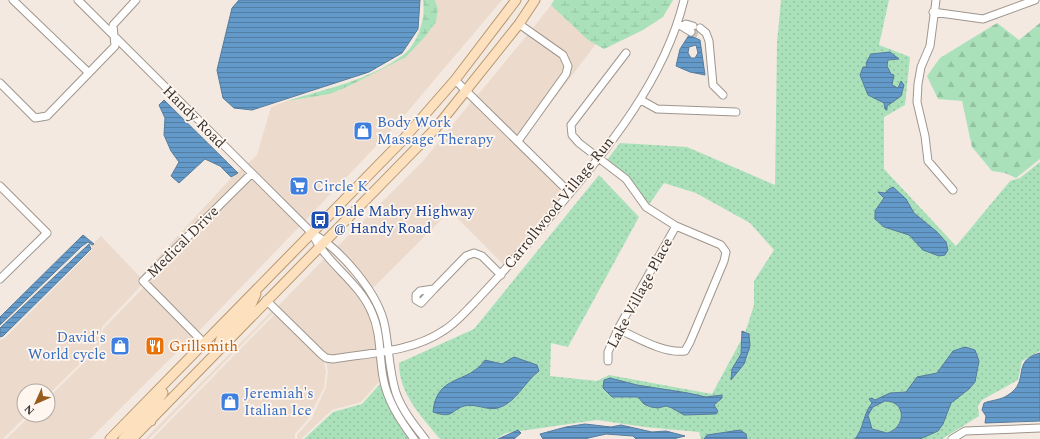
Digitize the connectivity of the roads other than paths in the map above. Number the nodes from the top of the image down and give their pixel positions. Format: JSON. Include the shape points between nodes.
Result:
{"nodes":[{"id":1,"x":13,"y":0,"type":"edge"},
{"id":2,"x":78,"y":0,"type":"edge"},
{"id":3,"x":136,"y":0,"type":"edge"},
{"id":4,"x":516,"y":0,"type":"edge"},
{"id":5,"x":535,"y":0,"type":"edge"},
{"id":6,"x":684,"y":0,"type":"edge"},
{"id":7,"x":936,"y":0,"type":"edge"},
{"id":8,"x":1035,"y":0,"type":"edge"},
{"id":9,"x":933,"y":12,"type":"junction"},
{"id":10,"x":519,"y":24,"type":"junction"},
{"id":11,"x":680,"y":25,"type":"junction"},
{"id":12,"x":113,"y":35,"type":"junction"},
{"id":13,"x":626,"y":53,"type":"dead end"},
{"id":14,"x":89,"y":73,"type":"junction"},
{"id":15,"x":455,"y":80,"type":"junction"},
{"id":16,"x":0,"y":84,"type":"edge"},
{"id":17,"x":466,"y":91,"type":"junction"},
{"id":18,"x":723,"y":95,"type":"dead end"},
{"id":19,"x":640,"y":100,"type":"junction"},
{"id":20,"x":736,"y":112,"type":"dead end"},
{"id":21,"x":518,"y":141,"type":"junction"},
{"id":22,"x":598,"y":158,"type":"junction"},
{"id":23,"x":251,"y":174,"type":"junction"},
{"id":24,"x":0,"y":186,"type":"edge"},
{"id":25,"x":953,"y":190,"type":"dead end"},
{"id":26,"x":570,"y":193,"type":"junction"},
{"id":27,"x":676,"y":226,"type":"junction"},
{"id":28,"x":312,"y":233,"type":"junction"},
{"id":29,"x":322,"y":244,"type":"junction"},
{"id":30,"x":501,"y":275,"type":"junction"},
{"id":31,"x":0,"y":278,"type":"edge"},
{"id":32,"x":260,"y":288,"type":"junction"},
{"id":33,"x":368,"y":288,"type":"junction"},
{"id":34,"x":434,"y":289,"type":"dead end"},
{"id":35,"x":360,"y":292,"type":"junction"},
{"id":36,"x":266,"y":300,"type":"junction"},
{"id":37,"x":618,"y":330,"type":"junction"},
{"id":38,"x":205,"y":344,"type":"junction"},
{"id":39,"x":220,"y":349,"type":"junction"},
{"id":40,"x":388,"y":350,"type":"junction"},
{"id":41,"x":380,"y":352,"type":"junction"},
{"id":42,"x":608,"y":361,"type":"dead end"},
{"id":43,"x":144,"y":405,"type":"junction"},
{"id":44,"x":151,"y":421,"type":"junction"},
{"id":45,"x":1040,"y":428,"type":"edge"},
{"id":46,"x":110,"y":439,"type":"edge"},
{"id":47,"x":123,"y":439,"type":"edge"},
{"id":48,"x":132,"y":439,"type":"edge"},
{"id":49,"x":414,"y":439,"type":"edge"},
{"id":50,"x":425,"y":439,"type":"edge"},
{"id":51,"x":952,"y":439,"type":"edge"}],
"edges":[{"from":1,"to":14,"type":"street"},
{"from":2,"to":12,"type":"street","name":"Handy Road"},
{"from":3,"to":12,"type":"street","via":[[113,25]]},
{"from":4,"to":15,"type":"main road"},
{"from":5,"to":10,"type":"main road"},
{"from":6,"to":11,"type":"street","name":"Carrollwood Village Run"},
{"from":7,"to":9,"type":"street"},
{"from":8,"to":9,"type":"street","via":[[983,19]]},
{"from":9,"to":25,"type":"street","via":[[930,46],[921,67],[917,102],[928,161]]},
{"from":10,"to":17,"type":"main road"},
{"from":10,"to":21,"type":"street","via":[[563,55],[568,66],[566,74]]},
{"from":11,"to":18,"type":"street","via":[[684,29],[706,34],[709,41],[713,85]]},
{"from":11,"to":19,"type":"street","name":"Carrollwood Village Run","via":[[662,64]]},
{"from":12,"to":14,"type":"street","via":[[115,46]]},
{"from":12,"to":23,"type":"street","name":"Handy Road"},
{"from":13,"to":22,"type":"street","via":[[572,125],[572,135]]},
{"from":14,"to":16,"type":"street","via":[[47,116],[35,118]]},
{"from":15,"to":17,"type":"street"},
{"from":15,"to":28,"type":"main road","via":[[400,143]]},
{"from":17,"to":21,"type":"street"},
{"from":17,"to":29,"type":"main road","via":[[405,161]]},
{"from":19,"to":20,"type":"street","via":[[657,108]]},
{"from":19,"to":22,"type":"street","name":"Carrollwood Village Run"},
{"from":21,"to":26,"type":"street"},
{"from":22,"to":26,"type":"street","name":"Carrollwood Village Run"},
{"from":22,"to":27,"type":"street","via":[[626,178],[646,207]]},
{"from":23,"to":28,"type":"street","name":"Handy Road"},
{"from":23,"to":38,"type":"street","name":"Medical Drive","via":[[143,281]]},
{"from":24,"to":31,"type":"street","via":[[46,233]]},
{"from":26,"to":30,"type":"street","name":"Carrollwood Village Run"},
{"from":27,"to":37,"type":"street","name":"Lake Village Place"},
{"from":27,"to":37,"type":"street","via":[[721,245],[726,252],[685,351],[677,352]]},
{"from":28,"to":29,"type":"street","name":"Handy Road"},
{"from":28,"to":32,"type":"main road"},
{"from":29,"to":33,"type":"street"},
{"from":29,"to":35,"type":"street"},
{"from":29,"to":36,"type":"main road"},
{"from":30,"to":34,"type":"street","via":[[482,256],[474,253],[466,256]]},
{"from":30,"to":40,"type":"street","name":"Carrollwood Village Run","via":[[443,331],[417,345]]},
{"from":32,"to":38,"type":"main road"},
{"from":32,"to":39,"type":"main road","via":[[251,304],[220,338]]},
{"from":33,"to":35,"type":"street"},
{"from":33,"to":40,"type":"street","via":[[385,325]]},
{"from":35,"to":41,"type":"street","via":[[375,320]]},
{"from":36,"to":39,"type":"main road"},
{"from":36,"to":41,"type":"street","name":"Carrollwood Village Run","via":[[326,358]]},
{"from":37,"to":42,"type":"street","name":"Lake Village Place","via":[[608,352]]},
{"from":38,"to":43,"type":"main road"},
{"from":38,"to":44,"type":"main road","via":[[191,364],[157,400],[152,408]]},
{"from":39,"to":44,"type":"main road"},
{"from":40,"to":41,"type":"street","name":"Carrollwood Village Run"},
{"from":40,"to":50,"type":"street","via":[[398,398]]},
{"from":41,"to":49,"type":"street","via":[[390,402]]},
{"from":43,"to":46,"type":"main road"},
{"from":43,"to":47,"type":"main road","via":[[142,418]]},
{"from":44,"to":48,"type":"main road"},
{"from":45,"to":51,"type":"street","via":[[965,431]]}]}
